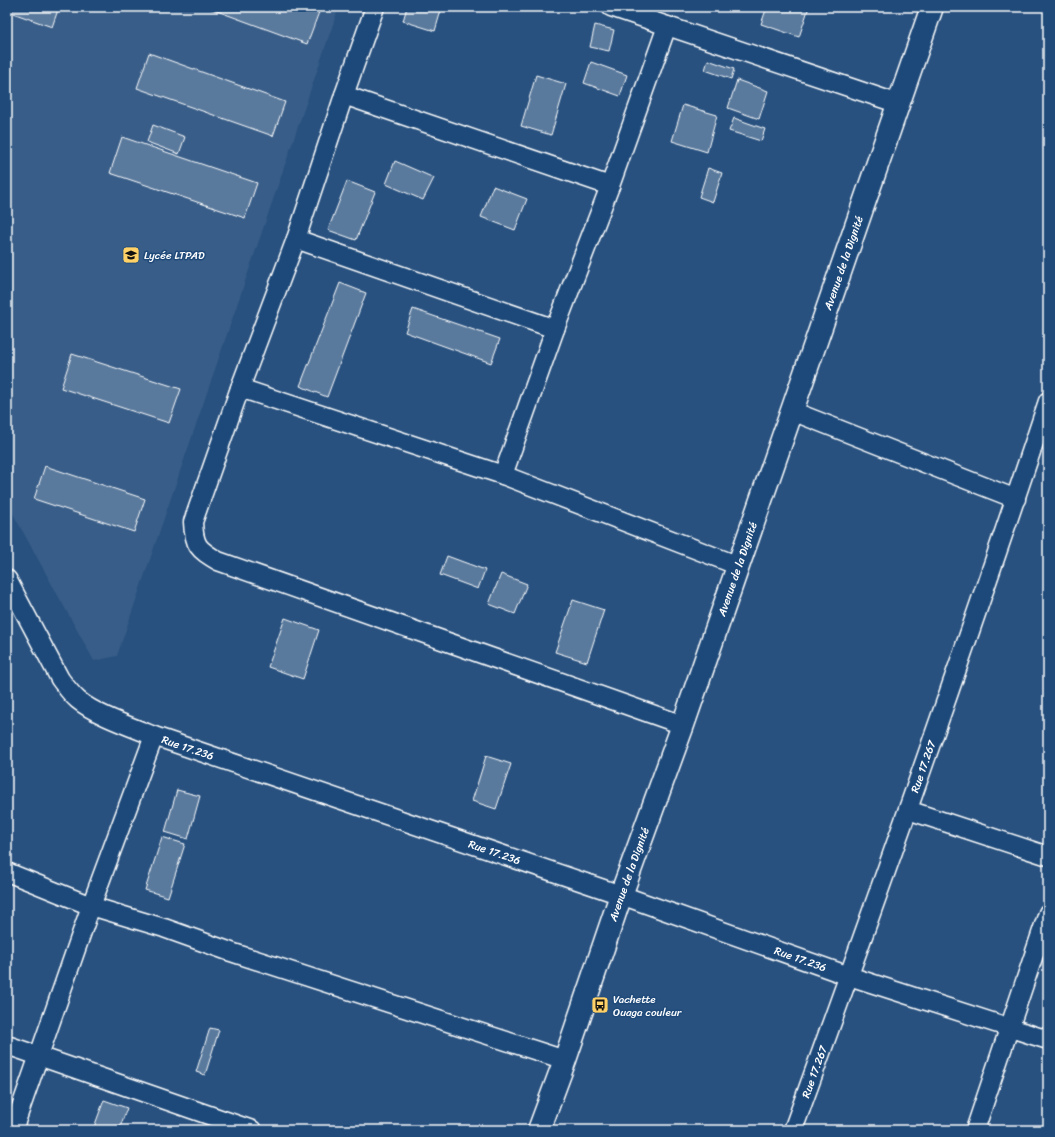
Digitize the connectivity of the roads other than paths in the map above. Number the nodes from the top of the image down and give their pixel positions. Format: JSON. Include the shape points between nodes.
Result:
{"nodes":[{"id":1,"x":375,"y":7,"type":"edge"},
{"id":2,"x":611,"y":7,"type":"edge"},
{"id":3,"x":932,"y":7,"type":"edge"},
{"id":4,"x":666,"y":26,"type":"junction"},
{"id":5,"x":344,"y":95,"type":"junction"},
{"id":6,"x":899,"y":104,"type":"junction"},
{"id":7,"x":610,"y":186,"type":"junction"},
{"id":8,"x":296,"y":239,"type":"junction"},
{"id":9,"x":555,"y":330,"type":"junction"},
{"id":10,"x":240,"y":388,"type":"junction"},
{"id":11,"x":1048,"y":401,"type":"edge"},
{"id":12,"x":792,"y":411,"type":"junction"},
{"id":13,"x":503,"y":475,"type":"junction"},
{"id":14,"x":1016,"y":499,"type":"junction"},
{"id":15,"x":739,"y":566,"type":"junction"},
{"id":16,"x":7,"y":579,"type":"edge"},
{"id":17,"x":683,"y":725,"type":"junction"},
{"id":18,"x":154,"y":736,"type":"junction"},
{"id":19,"x":908,"y":810,"type":"junction"},
{"id":20,"x":1048,"y":856,"type":"edge"},
{"id":21,"x":7,"y":872,"type":"edge"},
{"id":22,"x":621,"y":895,"type":"junction"},
{"id":23,"x":91,"y":906,"type":"junction"},
{"id":24,"x":1048,"y":913,"type":"edge"},
{"id":25,"x":849,"y":976,"type":"junction"},
{"id":26,"x":1009,"y":1028,"type":"junction"},
{"id":27,"x":1048,"y":1040,"type":"edge"},
{"id":28,"x":7,"y":1045,"type":"edge"},
{"id":29,"x":39,"y":1056,"type":"junction"},
{"id":30,"x":565,"y":1060,"type":"junction"},
{"id":31,"x":13,"y":1130,"type":"edge"},
{"id":32,"x":252,"y":1130,"type":"edge"},
{"id":33,"x":539,"y":1130,"type":"edge"},
{"id":34,"x":793,"y":1130,"type":"edge"},
{"id":35,"x":975,"y":1130,"type":"edge"}],
"edges":[{"from":1,"to":5,"type":"street"},
{"from":2,"to":4,"type":"street"},
{"from":3,"to":6,"type":"street","name":"Avenue de la Dignité"},
{"from":4,"to":6,"type":"street"},
{"from":4,"to":7,"type":"street"},
{"from":5,"to":7,"type":"street"},
{"from":5,"to":8,"type":"street"},
{"from":6,"to":12,"type":"street","name":"Avenue de la Dignité"},
{"from":7,"to":9,"type":"street"},
{"from":8,"to":9,"type":"street"},
{"from":8,"to":10,"type":"street"},
{"from":9,"to":13,"type":"street"},
{"from":10,"to":13,"type":"street"},
{"from":10,"to":17,"type":"street","via":[[193,522],[194,537],[201,551],[218,561]]},
{"from":11,"to":14,"type":"street","name":"Rue 17.267"},
{"from":12,"to":14,"type":"street"},
{"from":12,"to":15,"type":"street","name":"Avenue de la Dignité"},
{"from":13,"to":15,"type":"street"},
{"from":14,"to":19,"type":"street","name":"Rue 17.267"},
{"from":15,"to":17,"type":"street","name":"Avenue de la Dignité"},
{"from":16,"to":18,"type":"street","name":"Rue 17.236","via":[[60,679],[71,693],[93,710]]},
{"from":17,"to":22,"type":"street","name":"Avenue de la Dignité"},
{"from":18,"to":22,"type":"street","name":"Rue 17.236"},
{"from":18,"to":23,"type":"street"},
{"from":19,"to":20,"type":"street"},
{"from":19,"to":25,"type":"street","name":"Rue 17.267"},
{"from":21,"to":23,"type":"street"},
{"from":22,"to":25,"type":"street","name":"Rue 17.236"},
{"from":22,"to":30,"type":"street","name":"Avenue de la Dignité"},
{"from":23,"to":29,"type":"street"},
{"from":23,"to":30,"type":"street"},
{"from":24,"to":26,"type":"street"},
{"from":25,"to":26,"type":"street","name":"Rue 17.236"},
{"from":25,"to":34,"type":"street","name":"Rue 17.267"},
{"from":26,"to":27,"type":"street","name":"Rue 17.236"},
{"from":26,"to":35,"type":"street"},
{"from":28,"to":29,"type":"street"},
{"from":29,"to":31,"type":"street"},
{"from":29,"to":32,"type":"street"},
{"from":30,"to":33,"type":"street","name":"Avenue de la Dignité"}]}
